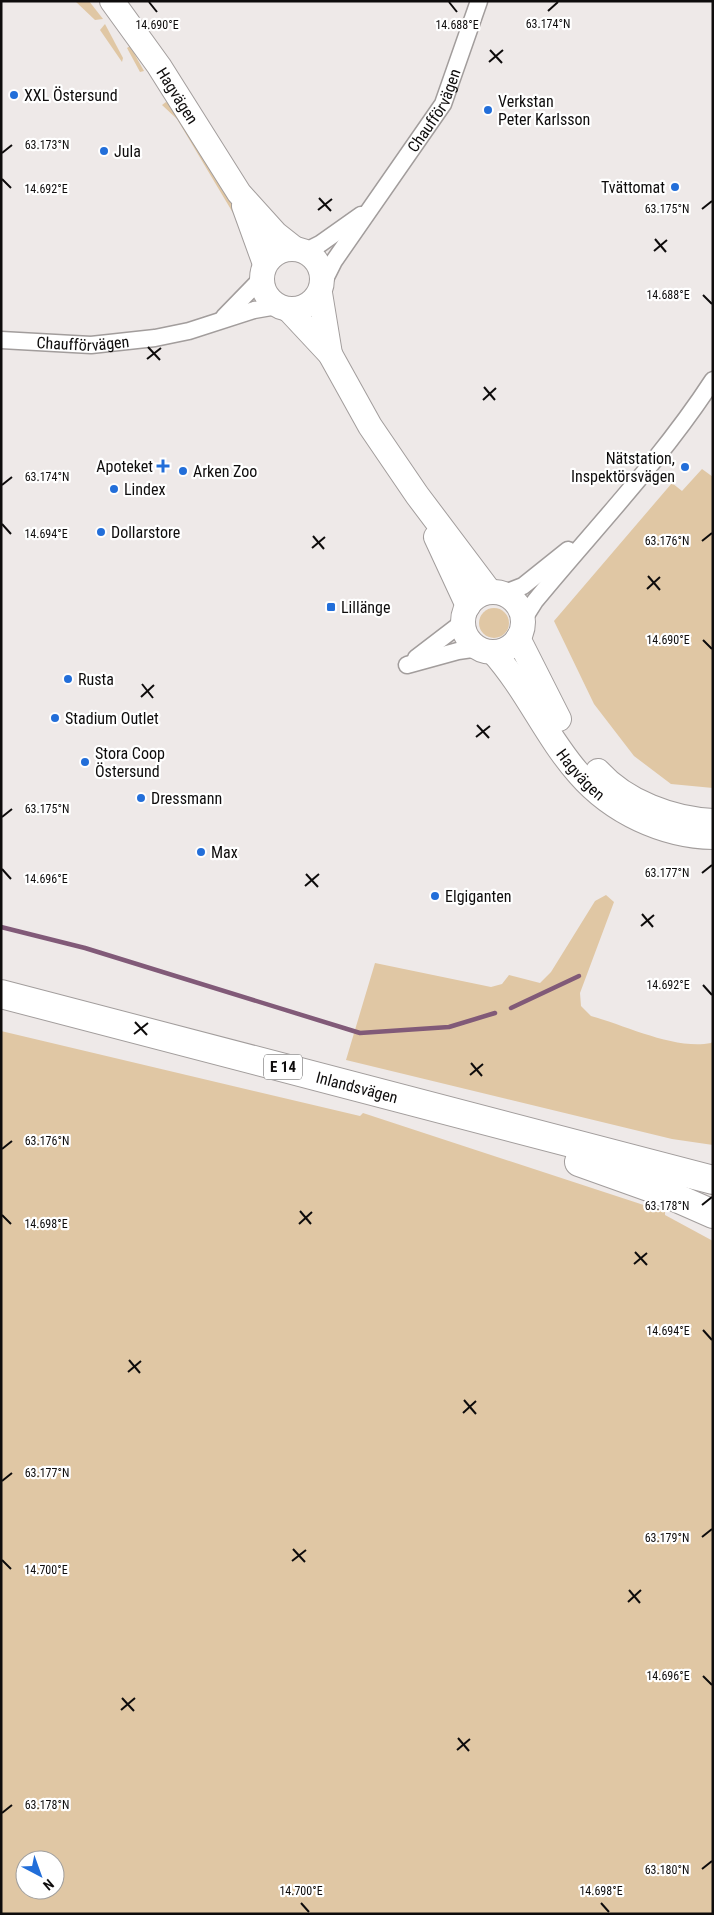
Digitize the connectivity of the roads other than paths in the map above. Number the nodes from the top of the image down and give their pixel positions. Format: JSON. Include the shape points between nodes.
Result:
{"nodes":[{"id":1,"x":112,"y":1,"type":"edge"},
{"id":2,"x":479,"y":1,"type":"edge"},
{"id":3,"x":240,"y":193,"type":"junction"},
{"id":4,"x":371,"y":208,"type":"junction"},
{"id":5,"x":300,"y":251,"type":"junction"},
{"id":6,"x":263,"y":272,"type":"junction"},
{"id":7,"x":321,"y":288,"type":"junction"},
{"id":8,"x":283,"y":308,"type":"junction"},
{"id":9,"x":223,"y":318,"type":"junction"},
{"id":10,"x":1,"y":340,"type":"edge"},
{"id":11,"x":330,"y":354,"type":"junction"},
{"id":12,"x":713,"y":380,"type":"edge"},
{"id":13,"x":416,"y":495,"type":"junction"},
{"id":14,"x":595,"y":528,"type":"junction"},
{"id":15,"x":496,"y":593,"type":"junction"},
{"id":16,"x":465,"y":614,"type":"junction"},
{"id":17,"x":521,"y":629,"type":"junction"},
{"id":18,"x":486,"y":650,"type":"junction"},
{"id":19,"x":713,"y":821,"type":"edge"},
{"id":20,"x":713,"y":837,"type":"edge"},
{"id":21,"x":1,"y":994,"type":"edge"},
{"id":22,"x":1,"y":1007,"type":"edge"},
{"id":23,"x":553,"y":1145,"type":"junction"},
{"id":24,"x":713,"y":1163,"type":"edge"},
{"id":25,"x":713,"y":1180,"type":"edge"},
{"id":26,"x":713,"y":1193,"type":"edge"},
{"id":27,"x":713,"y":1214,"type":"edge"}],
"edges":[{"from":1,"to":3,"type":"street","name":"Hagvägen","via":[[160,66]]},
{"from":2,"to":4,"type":"street","name":"Chaufförvägen","via":[[443,104]]},
{"from":3,"to":5,"type":"street","name":"Hagvägen","via":[[276,234]]},
{"from":3,"to":6,"type":"street","name":"Hagvägen"},
{"from":4,"to":5,"type":"street","name":"Chaufförvägen","via":[[320,244]]},
{"from":4,"to":7,"type":"street","name":"Chaufförvägen","via":[[334,261]]},
{"from":5,"to":6,"type":"street","via":[[276,253]]},
{"from":5,"to":7,"type":"street","via":[[317,262],[322,272]]},
{"from":6,"to":8,"type":"street","via":[[265,294]]},
{"from":6,"to":9,"type":"street","name":"Chaufförvägen"},
{"from":7,"to":8,"type":"street","via":[[313,302],[304,308]]},
{"from":7,"to":11,"type":"street"},
{"from":8,"to":9,"type":"street","name":"Chaufförvägen"},
{"from":8,"to":11,"type":"street"},
{"from":9,"to":10,"type":"street","name":"Chaufförvägen","via":[[155,338],[91,345]]},
{"from":11,"to":13,"type":"street","via":[[370,426]]},
{"from":12,"to":14,"type":"street","via":[[649,468]]},
{"from":13,"to":15,"type":"street"},
{"from":13,"to":16,"type":"street"},
{"from":14,"to":15,"type":"street","via":[[523,586]]},
{"from":14,"to":17,"type":"street","via":[[535,601]]},
{"from":15,"to":16,"type":"street","via":[[479,596]]},
{"from":15,"to":17,"type":"street","via":[[515,602]]},
{"from":16,"to":18,"type":"street","via":[[466,634]]},
{"from":16,"to":18,"type":"street","via":[[407,665],[458,650]]},
{"from":17,"to":18,"type":"street","via":[[508,648]]},
{"from":17,"to":19,"type":"street","name":"Hagvägen","via":[[531,668],[572,743],[604,778],[643,805],[692,820]]},
{"from":18,"to":20,"type":"street","name":"Hagvägen","via":[[510,670],[579,774],[609,801],[648,823],[689,837]]},
{"from":21,"to":23,"type":"highway","name":"Inlandsvägen","number":"E 14"},
{"from":22,"to":23,"type":"highway","name":"Inlandsvägen","number":"E 14","via":[[476,1134]]},
{"from":23,"to":24,"type":"highway"},
{"from":23,"to":25,"type":"highway","name":"Inlandsvägen","number":"E 14"},
{"from":23,"to":26,"type":"highway","name":"Inlandsvägen","number":"E 14"},
{"from":23,"to":27,"type":"highway"}]}
